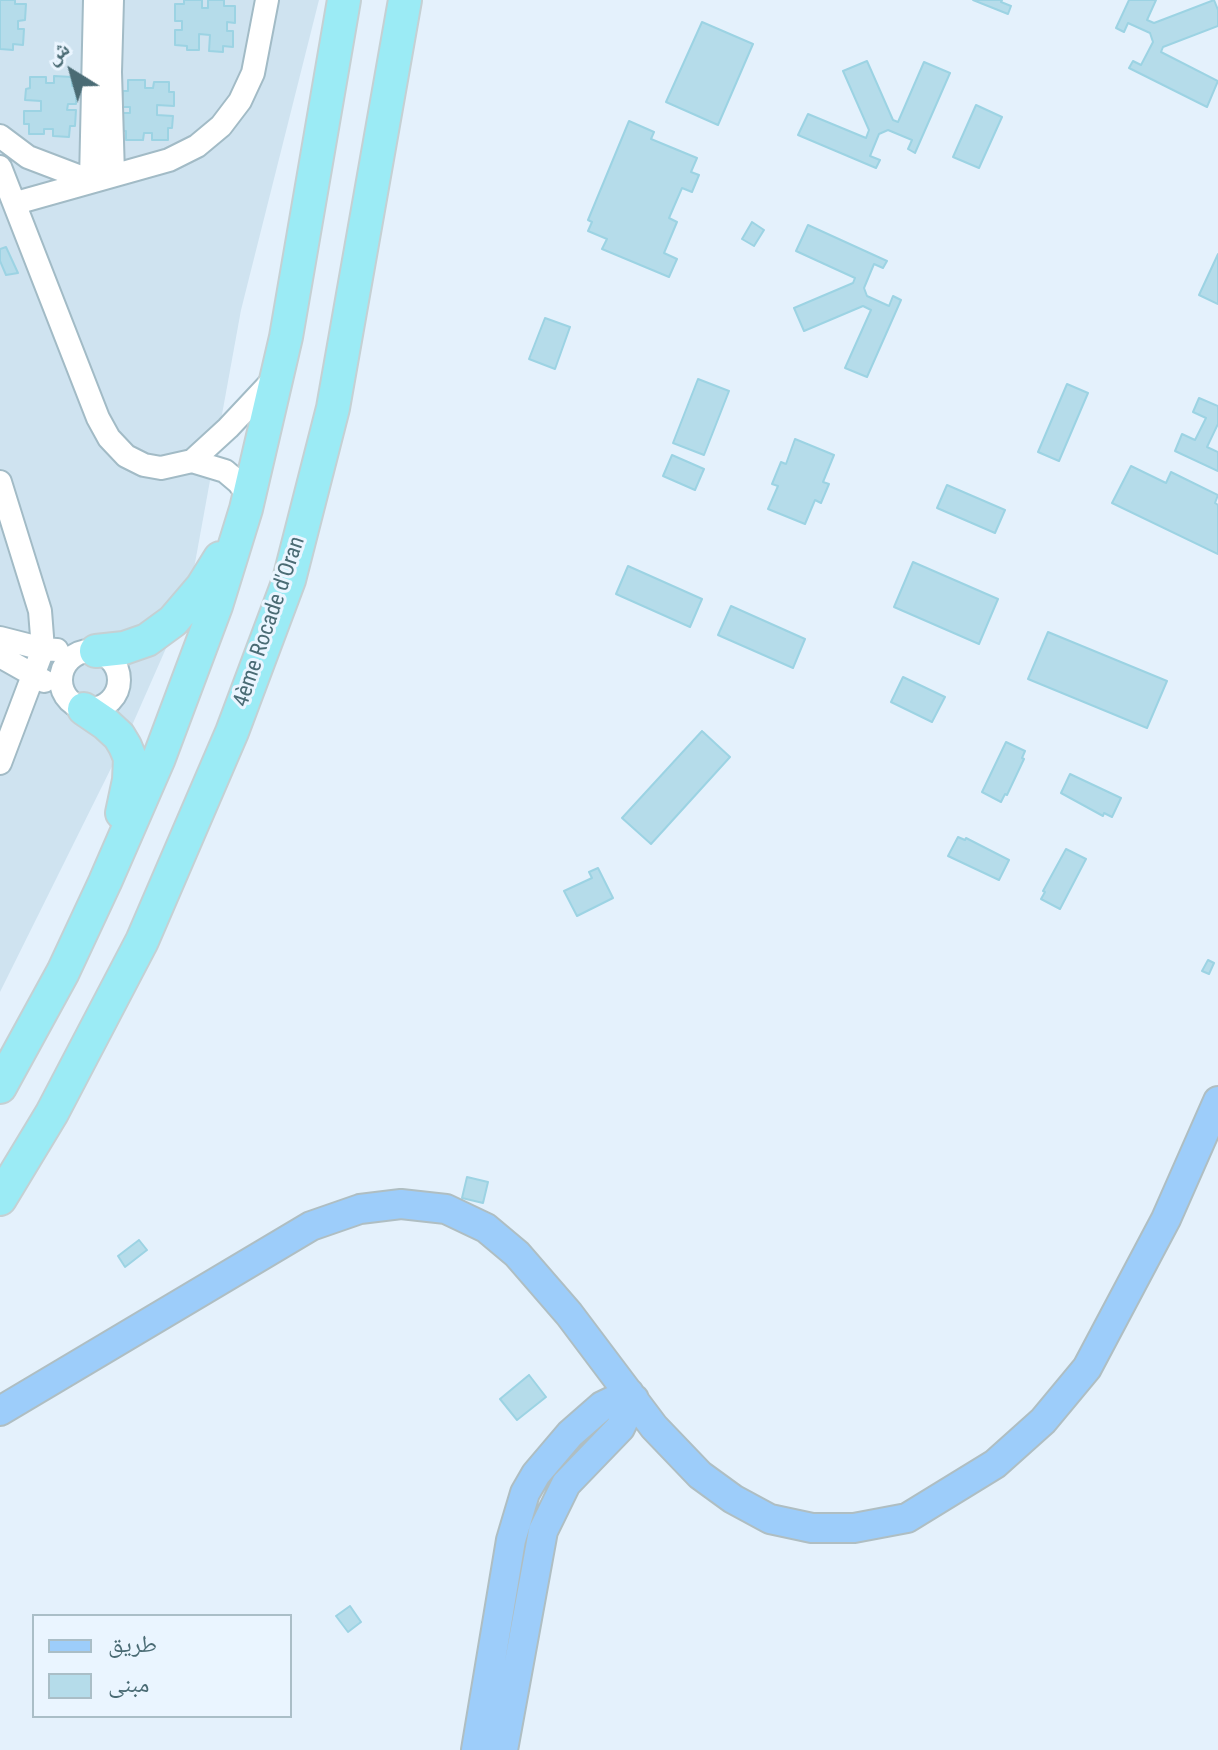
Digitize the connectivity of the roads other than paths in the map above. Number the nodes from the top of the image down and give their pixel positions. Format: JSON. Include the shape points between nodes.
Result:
{"nodes":[{"id":1,"x":95,"y":0,"type":"edge"},
{"id":2,"x":112,"y":0,"type":"edge"},
{"id":3,"x":267,"y":0,"type":"edge"},
{"id":4,"x":344,"y":0,"type":"edge"},
{"id":5,"x":405,"y":0,"type":"edge"},
{"id":6,"x":0,"y":136,"type":"edge"},
{"id":7,"x":0,"y":167,"type":"edge"},
{"id":8,"x":102,"y":178,"type":"junction"},
{"id":9,"x":16,"y":203,"type":"junction"},
{"id":10,"x":278,"y":375,"type":"junction"},
{"id":11,"x":192,"y":461,"type":"junction"},
{"id":12,"x":0,"y":482,"type":"edge"},
{"id":13,"x":247,"y":503,"type":"junction"},
{"id":14,"x":0,"y":638,"type":"edge"},
{"id":15,"x":43,"y":649,"type":"junction"},
{"id":16,"x":89,"y":651,"type":"junction"},
{"id":17,"x":0,"y":656,"type":"edge"},
{"id":18,"x":32,"y":673,"type":"junction"},
{"id":19,"x":74,"y":701,"type":"junction"},
{"id":20,"x":0,"y":763,"type":"edge"},
{"id":21,"x":105,"y":882,"type":"junction"},
{"id":22,"x":0,"y":1087,"type":"edge"},
{"id":23,"x":1218,"y":1101,"type":"edge"},
{"id":24,"x":0,"y":1199,"type":"edge"},
{"id":25,"x":598,"y":1352,"type":"junction"},
{"id":26,"x":632,"y":1396,"type":"junction"},
{"id":27,"x":0,"y":1411,"type":"edge"},
{"id":28,"x":595,"y":1412,"type":"junction"},
{"id":29,"x":607,"y":1441,"type":"junction"},
{"id":30,"x":678,"y":1452,"type":"junction"},
{"id":31,"x":476,"y":1750,"type":"edge"},
{"id":32,"x":503,"y":1750,"type":"edge"}],
"edges":[{"from":1,"to":8,"type":"street"},
{"from":2,"to":8,"type":"street"},
{"from":3,"to":8,"type":"street","via":[[253,73],[221,126],[169,160]]},
{"from":4,"to":10,"type":"highway"},
{"from":5,"to":24,"type":"highway","name":"4ème Rocade d'Oran","via":[[333,408],[289,580],[232,732],[142,941],[52,1113]]},
{"from":6,"to":8,"type":"street","via":[[28,157]]},
{"from":7,"to":9,"type":"street"},
{"from":8,"to":9,"type":"street"},
{"from":9,"to":11,"type":"street","via":[[109,438],[144,465],[161,468]]},
{"from":10,"to":11,"type":"street"},
{"from":10,"to":13,"type":"highway"},
{"from":11,"to":13,"type":"street","via":[[225,471],[238,482]]},
{"from":12,"to":15,"type":"street","via":[[40,611]]},
{"from":13,"to":16,"type":"highway","via":[[202,587],[173,621],[147,640]]},
{"from":13,"to":21,"type":"highway","via":[[197,661]]},
{"from":14,"to":15,"type":"street"},
{"from":15,"to":16,"type":"street"},
{"from":15,"to":18,"type":"street"},
{"from":16,"to":19,"type":"street","via":[[74,654],[60,676]]},
{"from":16,"to":19,"type":"street","via":[[113,661],[119,680],[104,706]]},
{"from":17,"to":18,"type":"street"},
{"from":18,"to":19,"type":"street"},
{"from":18,"to":20,"type":"street"},
{"from":19,"to":21,"type":"highway","via":[[119,736],[130,758]]},
{"from":21,"to":22,"type":"highway"},
{"from":23,"to":30,"type":"main road","via":[[1166,1219],[1087,1368],[1043,1421],[995,1464],[907,1518],[854,1528],[812,1528],[770,1519],[733,1499]]},
{"from":25,"to":26,"type":"main road"},
{"from":25,"to":27,"type":"main road","via":[[517,1254],[486,1228],[446,1209],[401,1204],[360,1209],[311,1226]]},
{"from":25,"to":28,"type":"main road","via":[[601,1390]]},
{"from":26,"to":28,"type":"main road"},
{"from":26,"to":29,"type":"main road","via":[[625,1421]]},
{"from":26,"to":30,"type":"main road"},
{"from":28,"to":31,"type":"main road","via":[[536,1474],[518,1512]]},
{"from":29,"to":30,"type":"main road","via":[[644,1439]]},
{"from":29,"to":32,"type":"main road","via":[[566,1484],[543,1531]]}]}
